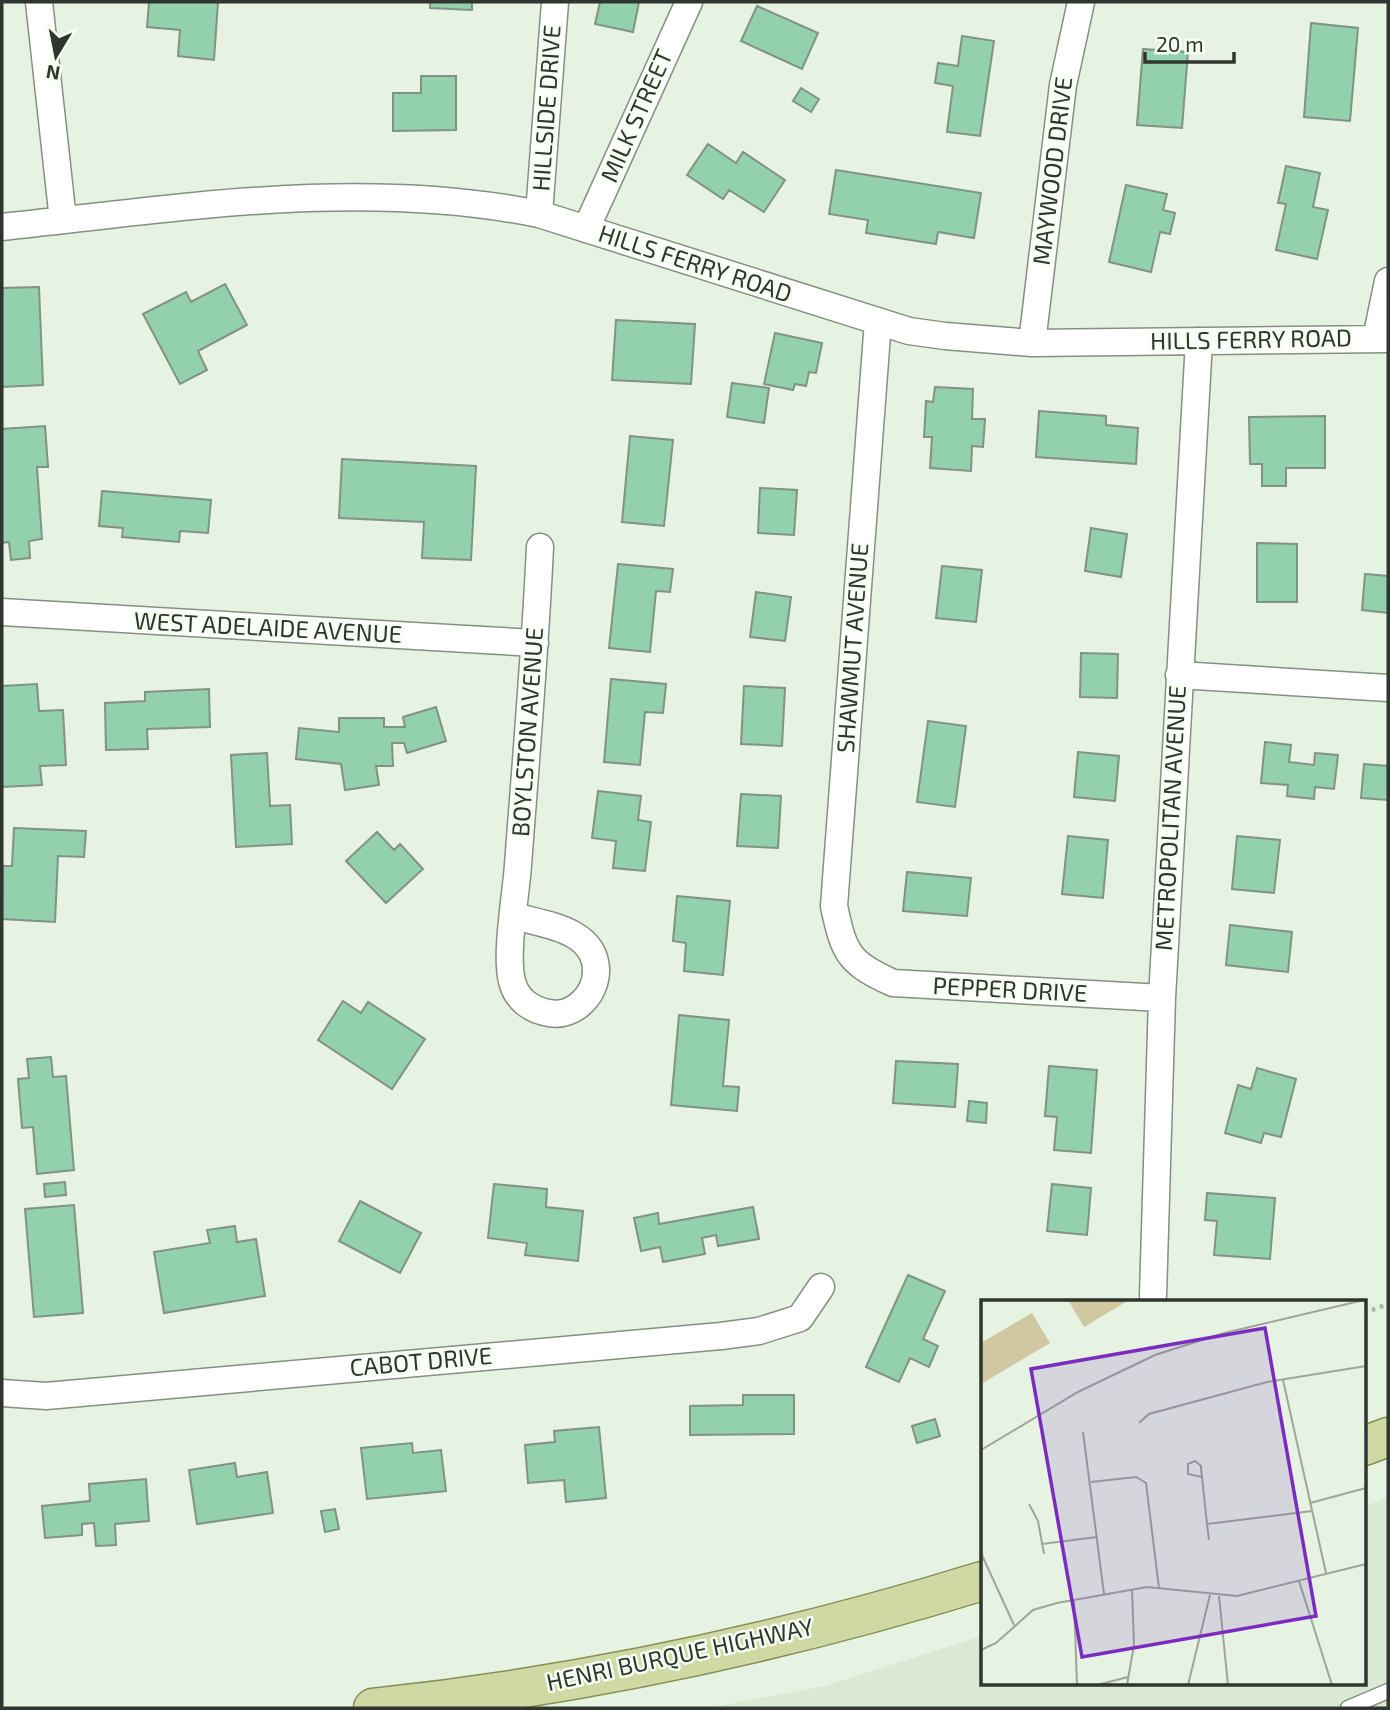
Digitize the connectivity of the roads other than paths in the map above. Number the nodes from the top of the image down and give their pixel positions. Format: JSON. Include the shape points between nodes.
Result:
{"nodes":[{"id":1,"x":38,"y":2,"type":"edge"},
{"id":2,"x":555,"y":2,"type":"edge"},
{"id":3,"x":688,"y":2,"type":"edge"},
{"id":4,"x":1081,"y":2,"type":"edge"},
{"id":5,"x":539,"y":214,"type":"junction"},
{"id":6,"x":63,"y":220,"type":"junction"},
{"id":7,"x":2,"y":227,"type":"edge"},
{"id":8,"x":586,"y":229,"type":"junction"},
{"id":9,"x":1388,"y":281,"type":"edge"},
{"id":10,"x":878,"y":321,"type":"junction"},
{"id":11,"x":1382,"y":339,"type":"edge"},
{"id":12,"x":1199,"y":341,"type":"junction"},
{"id":13,"x":1032,"y":342,"type":"junction"},
{"id":14,"x":540,"y":547,"type":"dead end"},
{"id":15,"x":2,"y":612,"type":"edge"},
{"id":16,"x":535,"y":643,"type":"junction"},
{"id":17,"x":1179,"y":675,"type":"junction"},
{"id":18,"x":1388,"y":688,"type":"edge"},
{"id":19,"x":514,"y":916,"type":"dead end"},
{"id":20,"x":861,"y":969,"type":"joint"},
{"id":21,"x":1161,"y":998,"type":"junction"},
{"id":22,"x":821,"y":1287,"type":"dead end"},
{"id":23,"x":1153,"y":1296,"type":"dead end"},
{"id":24,"x":2,"y":1393,"type":"edge"},
{"id":25,"x":1388,"y":1437,"type":"edge"},
{"id":26,"x":1366,"y":1445,"type":"edge"},
{"id":27,"x":981,"y":1581,"type":"edge"},
{"id":28,"x":1388,"y":1691,"type":"edge"},
{"id":29,"x":373,"y":1708,"type":"edge"},
{"id":30,"x":1348,"y":1708,"type":"edge"}],
"edges":[{"from":1,"to":6,"type":"street"},
{"from":2,"to":5,"type":"street","name":"HILLSIDE DRIVE"},
{"from":3,"to":8,"type":"street","name":"MILK STREET"},
{"from":4,"to":13,"type":"street","name":"MAYWOOD DRIVE","via":[[1063,85]]},
{"from":5,"to":6,"type":"street","name":"HILLS FERRY ROAD","via":[[434,198],[349,195]]},
{"from":5,"to":8,"type":"street","name":"HILLS FERRY ROAD"},
{"from":6,"to":7,"type":"street","name":"HILLS FERRY ROAD"},
{"from":8,"to":10,"type":"street","name":"HILLS FERRY ROAD"},
{"from":9,"to":11,"type":"street"},
{"from":10,"to":13,"type":"street","name":"HILLS FERRY ROAD","via":[[945,336]]},
{"from":10,"to":20,"type":"street","name":"SHAWMUT AVENUE","via":[[834,906],[841,940]]},
{"from":11,"to":12,"type":"street","name":"HILLS FERRY ROAD"},
{"from":12,"to":13,"type":"street","name":"HILLS FERRY ROAD"},
{"from":12,"to":17,"type":"street","name":"METROPOLITAN AVENUE"},
{"from":14,"to":16,"type":"street","name":"BOYLSTON AVENUE"},
{"from":15,"to":16,"type":"street","name":"WEST ADELAIDE AVENUE"},
{"from":16,"to":19,"type":"street","name":"BOYLSTON AVENUE"},
{"from":17,"to":18,"type":"street"},
{"from":17,"to":21,"type":"street","name":"METROPOLITAN AVENUE"},
{"from":20,"to":21,"type":"street","name":"PEPPER DRIVE","via":[[893,984]]},
{"from":21,"to":23,"type":"street","name":"METROPOLITAN AVENUE"},
{"from":22,"to":24,"type":"street","name":"CABOT DRIVE","via":[[800,1318],[759,1331],[721,1336],[46,1396]]},
{"from":25,"to":26,"type":"main road"},
{"from":27,"to":29,"type":"main road","name":"HENRI BURQUE HIGHWAY","via":[[800,1631],[662,1662],[522,1688]]},
{"from":28,"to":30,"type":"lane"}]}
